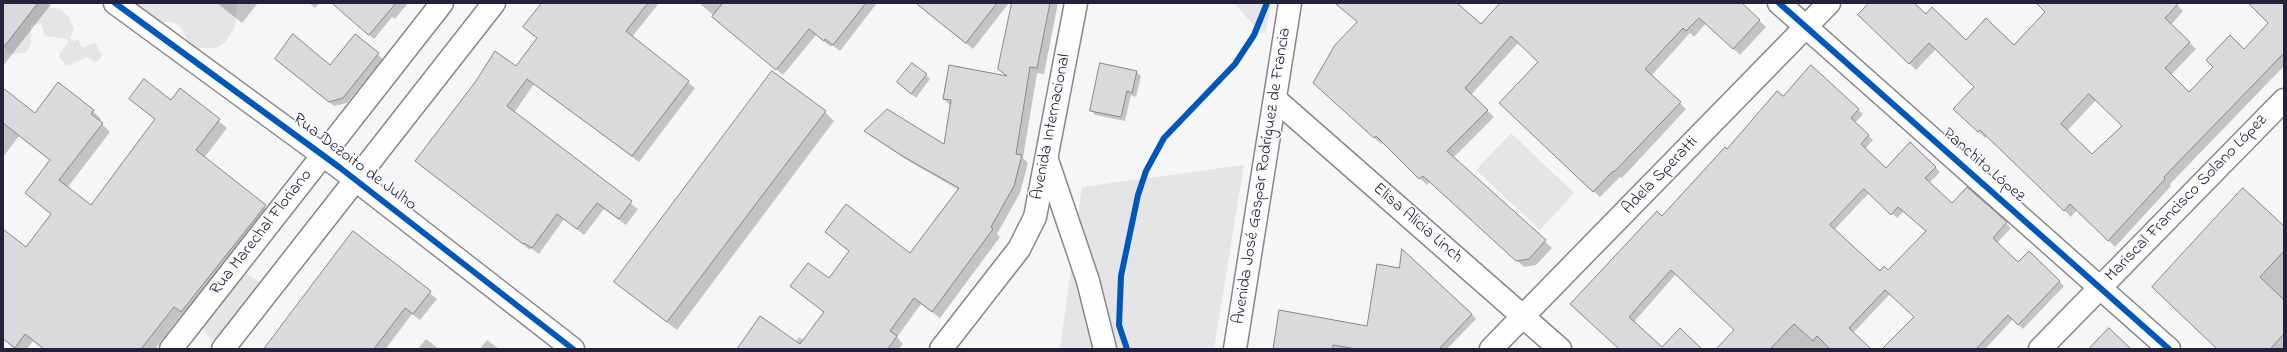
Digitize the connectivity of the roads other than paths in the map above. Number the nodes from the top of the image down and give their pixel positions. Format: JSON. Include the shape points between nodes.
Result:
{"nodes":[{"id":1,"x":116,"y":3,"type":"edge"},
{"id":2,"x":442,"y":3,"type":"edge"},
{"id":3,"x":494,"y":3,"type":"edge"},
{"id":4,"x":1076,"y":3,"type":"edge"},
{"id":5,"x":1290,"y":3,"type":"edge"},
{"id":6,"x":1779,"y":3,"type":"edge"},
{"id":7,"x":1829,"y":3,"type":"edge"},
{"id":8,"x":1806,"y":28,"type":"junction"},
{"id":9,"x":1275,"y":99,"type":"junction"},
{"id":10,"x":2284,"y":100,"type":"edge"},
{"id":11,"x":322,"y":155,"type":"junction"},
{"id":12,"x":1047,"y":160,"type":"junction"},
{"id":13,"x":356,"y":180,"type":"junction"},
{"id":14,"x":2100,"y":288,"type":"junction"},
{"id":15,"x":1523,"y":317,"type":"junction"},
{"id":16,"x":176,"y":347,"type":"edge"},
{"id":17,"x":223,"y":349,"type":"edge"},
{"id":18,"x":573,"y":349,"type":"edge"},
{"id":19,"x":941,"y":349,"type":"edge"},
{"id":20,"x":1105,"y":349,"type":"edge"},
{"id":21,"x":1235,"y":349,"type":"edge"},
{"id":22,"x":1491,"y":349,"type":"edge"},
{"id":23,"x":1560,"y":349,"type":"edge"},
{"id":24,"x":2040,"y":349,"type":"edge"},
{"id":25,"x":2169,"y":349,"type":"edge"}],
"edges":[{"from":1,"to":11,"type":"street","name":"Rua Dezoito de Julho"},
{"from":2,"to":11,"type":"street","name":"Rua Marechal Floriano"},
{"from":3,"to":13,"type":"street"},
{"from":4,"to":12,"type":"street","name":"Avenida Internacional"},
{"from":5,"to":9,"type":"street","name":"Avenida José Gaspar Rodríguez de Francia"},
{"from":6,"to":8,"type":"street","name":"Panchito López"},
{"from":7,"to":8,"type":"street","name":"Adela Speratti"},
{"from":8,"to":14,"type":"street","name":"Panchito López"},
{"from":8,"to":15,"type":"street","name":"Adela Speratti"},
{"from":9,"to":15,"type":"street","name":"Elisa Alicia Linch"},
{"from":9,"to":21,"type":"street","name":"Avenida José Gaspar Rodríguez de Francia"},
{"from":10,"to":14,"type":"street","name":"Mariscal Francisco Solano López"},
{"from":11,"to":13,"type":"street","name":"Rua Dezoito de Julho"},
{"from":11,"to":16,"type":"street","name":"Rua Marechal Floriano"},
{"from":12,"to":19,"type":"street","name":"Avenida Internacional","via":[[1035,217],[1019,249]]},
{"from":12,"to":20,"type":"street","via":[[1088,281]]},
{"from":13,"to":17,"type":"street"},
{"from":13,"to":18,"type":"street","name":"Rua Dezoito de Julho"},
{"from":14,"to":24,"type":"street","name":"Mariscal Francisco Solano López"},
{"from":14,"to":25,"type":"street","name":"Panchito López"},
{"from":15,"to":22,"type":"street","name":"Adela Speratti"},
{"from":15,"to":23,"type":"street","name":"Elisa Alicia Linch"}]}
